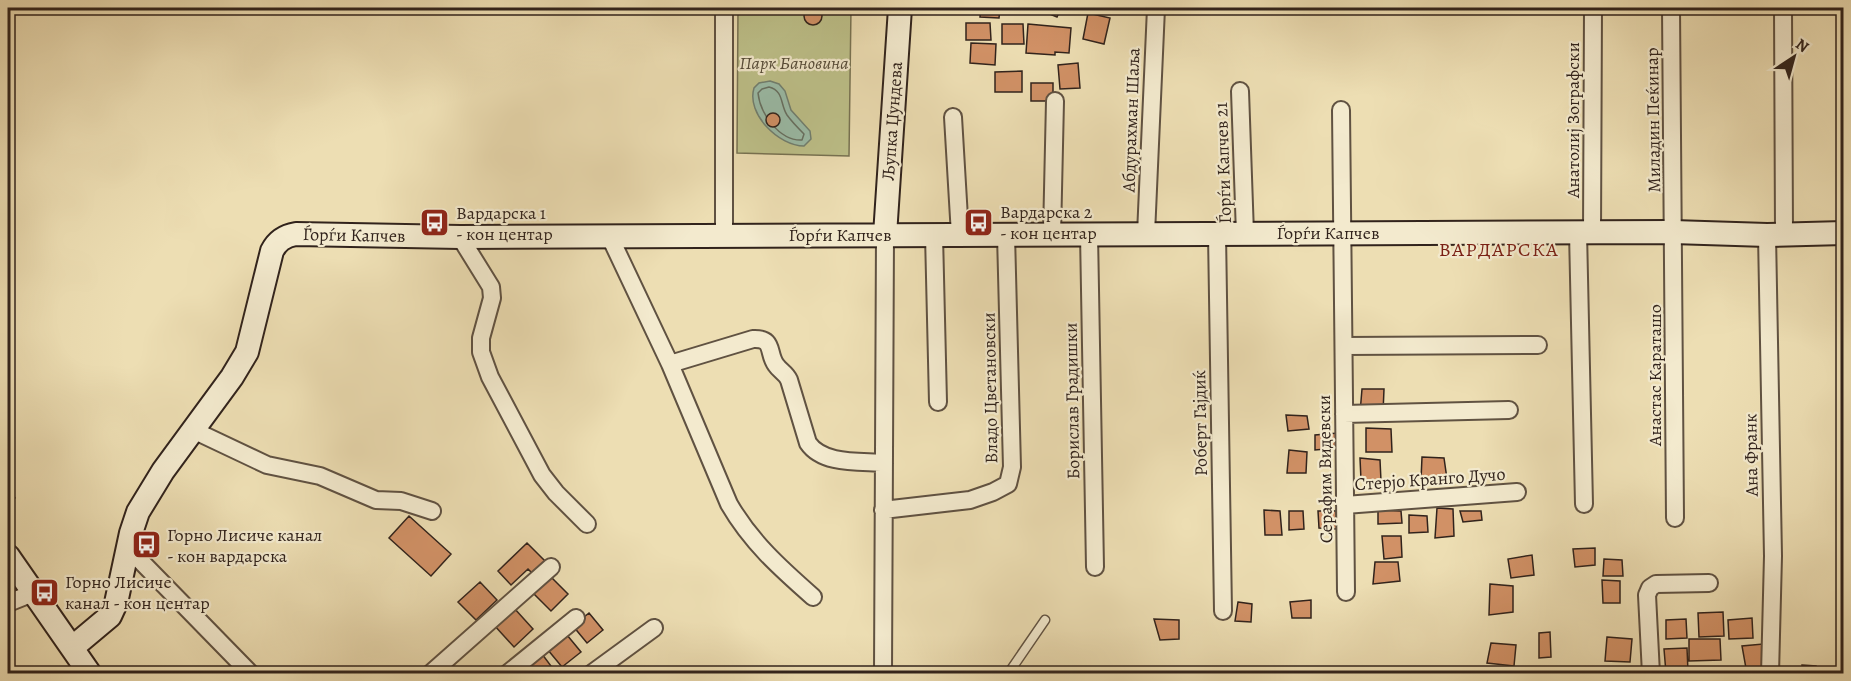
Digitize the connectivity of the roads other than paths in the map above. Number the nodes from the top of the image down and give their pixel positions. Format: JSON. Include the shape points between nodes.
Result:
{"nodes":[{"id":1,"x":724,"y":8,"type":"edge"},
{"id":2,"x":900,"y":8,"type":"edge"},
{"id":3,"x":1156,"y":8,"type":"edge"},
{"id":4,"x":1593,"y":8,"type":"edge"},
{"id":5,"x":1671,"y":8,"type":"edge"},
{"id":6,"x":1783,"y":8,"type":"edge"},
{"id":7,"x":1240,"y":91,"type":"dead end"},
{"id":8,"x":1055,"y":101,"type":"dead end"},
{"id":9,"x":1341,"y":110,"type":"dead end"},
{"id":10,"x":953,"y":117,"type":"dead end"},
{"id":11,"x":1585,"y":232,"type":"junction"},
{"id":12,"x":1673,"y":232,"type":"junction"},
{"id":13,"x":1343,"y":233,"type":"junction"},
{"id":14,"x":1844,"y":233,"type":"edge"},
{"id":15,"x":1089,"y":234,"type":"junction"},
{"id":16,"x":1146,"y":234,"type":"junction"},
{"id":17,"x":1217,"y":234,"type":"junction"},
{"id":18,"x":1245,"y":234,"type":"junction"},
{"id":19,"x":1776,"y":234,"type":"junction"},
{"id":20,"x":609,"y":235,"type":"junction"},
{"id":21,"x":724,"y":235,"type":"junction"},
{"id":22,"x":885,"y":235,"type":"junction"},
{"id":23,"x":934,"y":235,"type":"junction"},
{"id":24,"x":960,"y":235,"type":"junction"},
{"id":25,"x":1006,"y":235,"type":"junction"},
{"id":26,"x":1052,"y":235,"type":"junction"},
{"id":27,"x":460,"y":237,"type":"junction"},
{"id":28,"x":1538,"y":345,"type":"dead end"},
{"id":29,"x":1344,"y":346,"type":"junction"},
{"id":30,"x":670,"y":364,"type":"junction"},
{"id":31,"x":938,"y":402,"type":"dead end"},
{"id":32,"x":1509,"y":410,"type":"dead end"},
{"id":33,"x":1344,"y":414,"type":"junction"},
{"id":34,"x":193,"y":430,"type":"junction"},
{"id":35,"x":884,"y":463,"type":"junction"},
{"id":36,"x":1517,"y":492,"type":"dead end"},
{"id":37,"x":1584,"y":504,"type":"dead end"},
{"id":38,"x":1345,"y":505,"type":"junction"},
{"id":39,"x":884,"y":510,"type":"junction"},
{"id":40,"x":432,"y":511,"type":"dead end"},
{"id":41,"x":1675,"y":518,"type":"dead end"},
{"id":42,"x":587,"y":524,"type":"dead end"},
{"id":43,"x":128,"y":548,"type":"junction"},
{"id":44,"x":8,"y":556,"type":"edge"},
{"id":45,"x":551,"y":567,"type":"dead end"},
{"id":46,"x":1095,"y":567,"type":"dead end"},
{"id":47,"x":1709,"y":583,"type":"dead end"},
{"id":48,"x":1346,"y":592,"type":"dead end"},
{"id":49,"x":33,"y":593,"type":"junction"},
{"id":50,"x":813,"y":597,"type":"dead end"},
{"id":51,"x":8,"y":603,"type":"edge"},
{"id":52,"x":1223,"y":611,"type":"dead end"},
{"id":53,"x":576,"y":618,"type":"dead end"},
{"id":54,"x":1045,"y":620,"type":"dead end"},
{"id":55,"x":654,"y":628,"type":"dead end"},
{"id":56,"x":73,"y":647,"type":"junction"},
{"id":57,"x":90,"y":674,"type":"edge"},
{"id":58,"x":250,"y":674,"type":"edge"},
{"id":59,"x":430,"y":674,"type":"edge"},
{"id":60,"x":507,"y":674,"type":"edge"},
{"id":61,"x":591,"y":674,"type":"edge"},
{"id":62,"x":883,"y":674,"type":"edge"},
{"id":63,"x":1008,"y":674,"type":"edge"},
{"id":64,"x":1651,"y":674,"type":"edge"},
{"id":65,"x":1770,"y":674,"type":"edge"}],
"edges":[{"from":1,"to":21,"type":"street"},
{"from":2,"to":22,"type":"street","name":"Љупка Џундева"},
{"from":3,"to":16,"type":"street","name":"Абдурахман Шаља"},
{"from":4,"to":11,"type":"street","name":"Анатолиј Зографски"},
{"from":5,"to":12,"type":"street","name":"Миладин Пеќинар"},
{"from":6,"to":19,"type":"street","name":"Ана Франк"},
{"from":7,"to":18,"type":"street","name":"Ѓорѓи Капчев 21"},
{"from":8,"to":26,"type":"street"},
{"from":9,"to":13,"type":"street","name":"Серафим Видевски"},
{"from":10,"to":24,"type":"street"},
{"from":11,"to":12,"type":"street","name":"Ѓорѓи Капчев"},
{"from":11,"to":13,"type":"street","name":"Ѓорѓи Капчев"},
{"from":11,"to":37,"type":"street"},
{"from":12,"to":19,"type":"street","name":"Ѓорѓи Капчев"},
{"from":12,"to":41,"type":"street","name":"Анастас Караташо"},
{"from":13,"to":18,"type":"street","name":"Ѓорѓи Капчев"},
{"from":13,"to":29,"type":"street","name":"Серафим Видевски"},
{"from":14,"to":19,"type":"street","name":"Ѓорѓи Капчев"},
{"from":15,"to":16,"type":"street","name":"Ѓорѓи Капчев"},
{"from":15,"to":26,"type":"street","name":"Ѓорѓи Капчев"},
{"from":15,"to":46,"type":"street","name":"Борислав Градишки"},
{"from":16,"to":17,"type":"street","name":"Ѓорѓи Капчев"},
{"from":17,"to":18,"type":"street","name":"Ѓорѓи Капчев"},
{"from":17,"to":52,"type":"street","name":"Роберт Гајдиќ"},
{"from":19,"to":65,"type":"street","name":"Ана Франк"},
{"from":20,"to":21,"type":"street","name":"Ѓорѓи Капчев"},
{"from":20,"to":27,"type":"street","name":"Ѓорѓи Капчев"},
{"from":20,"to":30,"type":"street"},
{"from":21,"to":22,"type":"street","name":"Ѓорѓи Капчев"},
{"from":22,"to":23,"type":"street","name":"Ѓорѓи Капчев"},
{"from":22,"to":35,"type":"street"},
{"from":23,"to":24,"type":"street","name":"Ѓорѓи Капчев"},
{"from":23,"to":31,"type":"street"},
{"from":24,"to":25,"type":"street","name":"Ѓорѓи Капчев"},
{"from":25,"to":26,"type":"street","name":"Ѓорѓи Капчев"},
{"from":25,"to":39,"type":"street","name":"Владо Цветановски","via":[[1012,467],[1008,484],[970,500]]},
{"from":27,"to":34,"type":"street","name":"Ѓорѓи Капчев","via":[[288,235],[272,251],[247,352]]},
{"from":27,"to":42,"type":"street","via":[[491,287],[492,298],[481,338],[490,377],[542,475]]},
{"from":28,"to":29,"type":"street"},
{"from":29,"to":33,"type":"street","name":"Серафим Видевски"},
{"from":30,"to":35,"type":"street","via":[[762,339],[769,344],[774,361],[789,380],[811,448],[826,457]]},
{"from":30,"to":50,"type":"street","via":[[741,525]]},
{"from":32,"to":33,"type":"street"},
{"from":33,"to":38,"type":"street","name":"Серафим Видевски"},
{"from":34,"to":40,"type":"street","via":[[267,465],[320,476],[376,500],[401,501]]},
{"from":34,"to":43,"type":"street","name":"Ѓорѓи Капчев","via":[[138,512]]},
{"from":35,"to":39,"type":"street"},
{"from":36,"to":38,"type":"street","name":"Стерјо Кранго Дучо"},
{"from":38,"to":48,"type":"street","name":"Серафим Видевски"},
{"from":39,"to":62,"type":"street"},
{"from":43,"to":56,"type":"street","name":"Ѓорѓи Капчев","via":[[110,616]]},
{"from":43,"to":58,"type":"street"},
{"from":44,"to":49,"type":"street"},
{"from":45,"to":59,"type":"street"},
{"from":47,"to":64,"type":"street","via":[[1656,584],[1650,588],[1647,595]]},
{"from":49,"to":51,"type":"street"},
{"from":49,"to":56,"type":"street"},
{"from":53,"to":60,"type":"street"},
{"from":54,"to":63,"type":"lane"},
{"from":55,"to":61,"type":"street"},
{"from":56,"to":57,"type":"street"}]}
